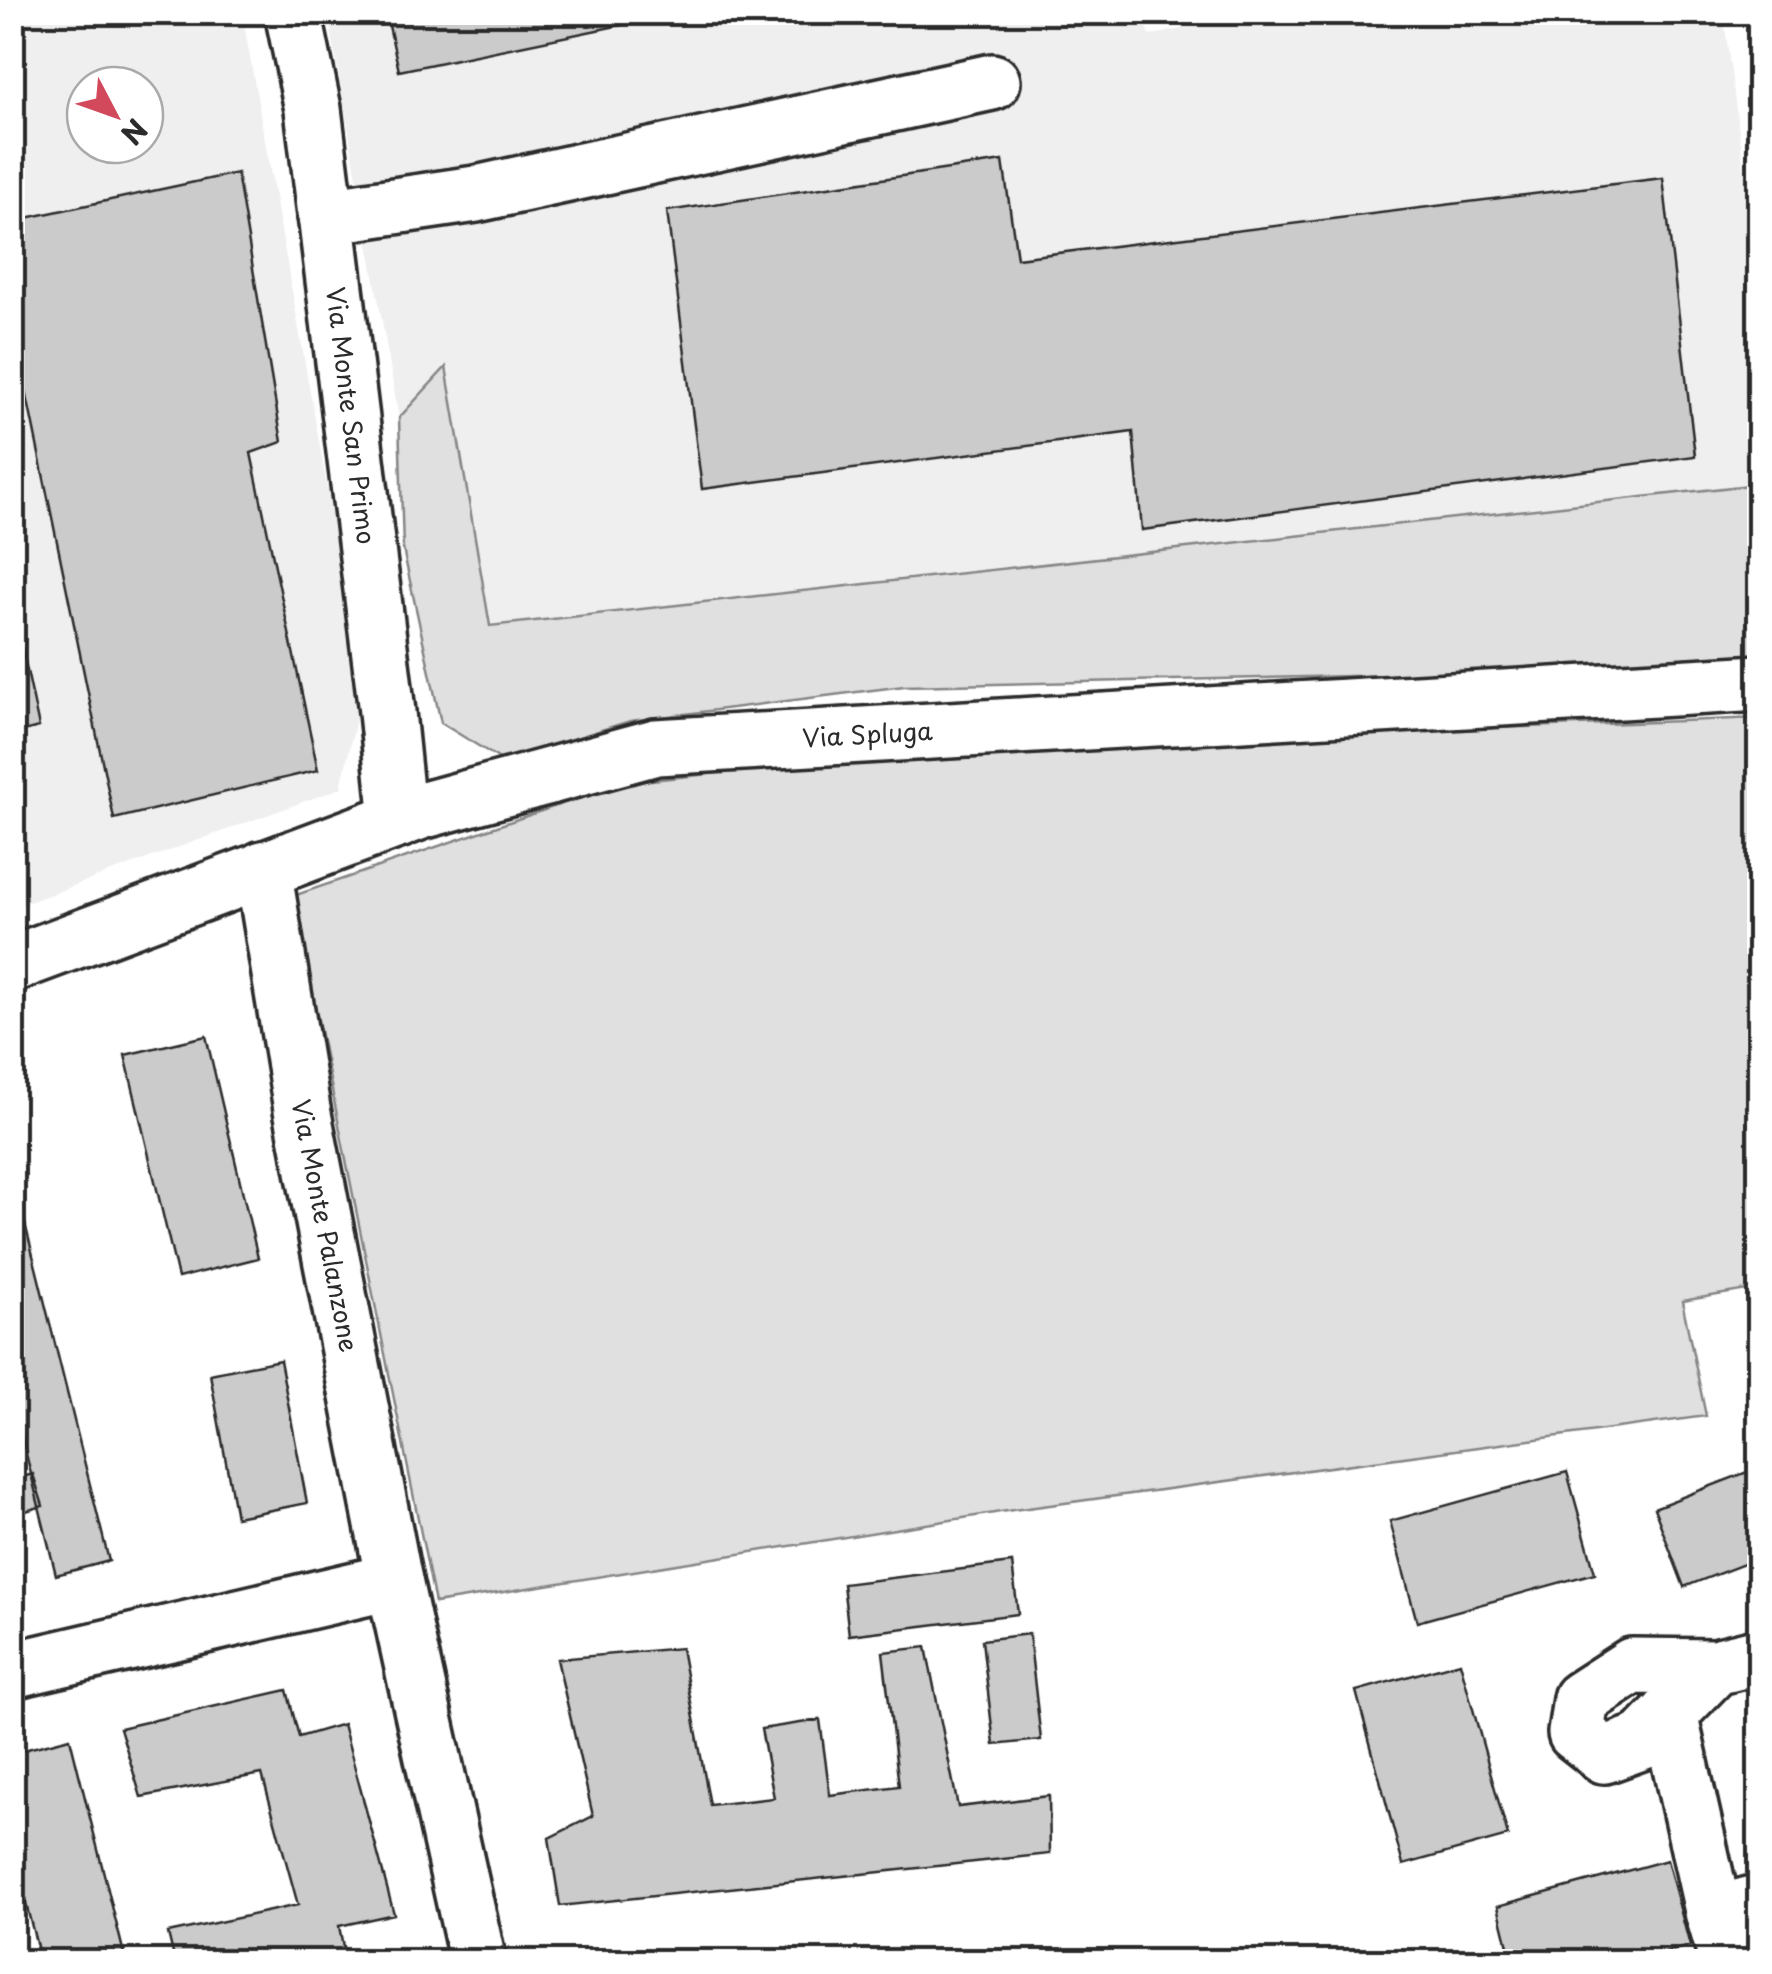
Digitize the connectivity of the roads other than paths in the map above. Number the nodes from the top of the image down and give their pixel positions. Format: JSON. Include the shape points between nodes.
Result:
{"nodes":[{"id":1,"x":293,"y":12,"type":"edge"},
{"id":2,"x":992,"y":82,"type":"dead end"},
{"id":3,"x":326,"y":216,"type":"junction"},
{"id":4,"x":1760,"y":683,"type":"edge"},
{"id":5,"x":398,"y":820,"type":"junction"},
{"id":6,"x":263,"y":869,"type":"junction"},
{"id":7,"x":12,"y":964,"type":"edge"},
{"id":8,"x":394,"y":1581,"type":"junction"},
{"id":9,"x":1737,"y":1662,"type":"edge"},
{"id":10,"x":12,"y":1670,"type":"edge"},
{"id":11,"x":1669,"y":1714,"type":"junction"},
{"id":12,"x":1734,"y":1926,"type":"edge"},
{"id":13,"x":478,"y":1962,"type":"edge"}],
"edges":[{"from":1,"to":3,"type":"street","name":"Via Monte San Primo"},
{"from":2,"to":3,"type":"street","via":[[476,194]]},
{"from":3,"to":5,"type":"street","name":"Via Monte San Primo"},
{"from":4,"to":5,"type":"street","name":"Via Spluga","via":[[656,747]]},
{"from":5,"to":6,"type":"street","name":"Via Spluga"},
{"from":6,"to":7,"type":"street","name":"Via Spluga"},
{"from":6,"to":8,"type":"street","name":"Via Monte Palanzone","via":[[302,1109]]},
{"from":8,"to":10,"type":"street"},
{"from":8,"to":13,"type":"street","name":"Via Monte Palanzone"},
{"from":9,"to":11,"type":"street"},
{"from":9,"to":11,"type":"street","via":[[1632,1666],[1581,1698],[1576,1732],[1604,1755],[1642,1741]]},
{"from":11,"to":12,"type":"street"}]}
